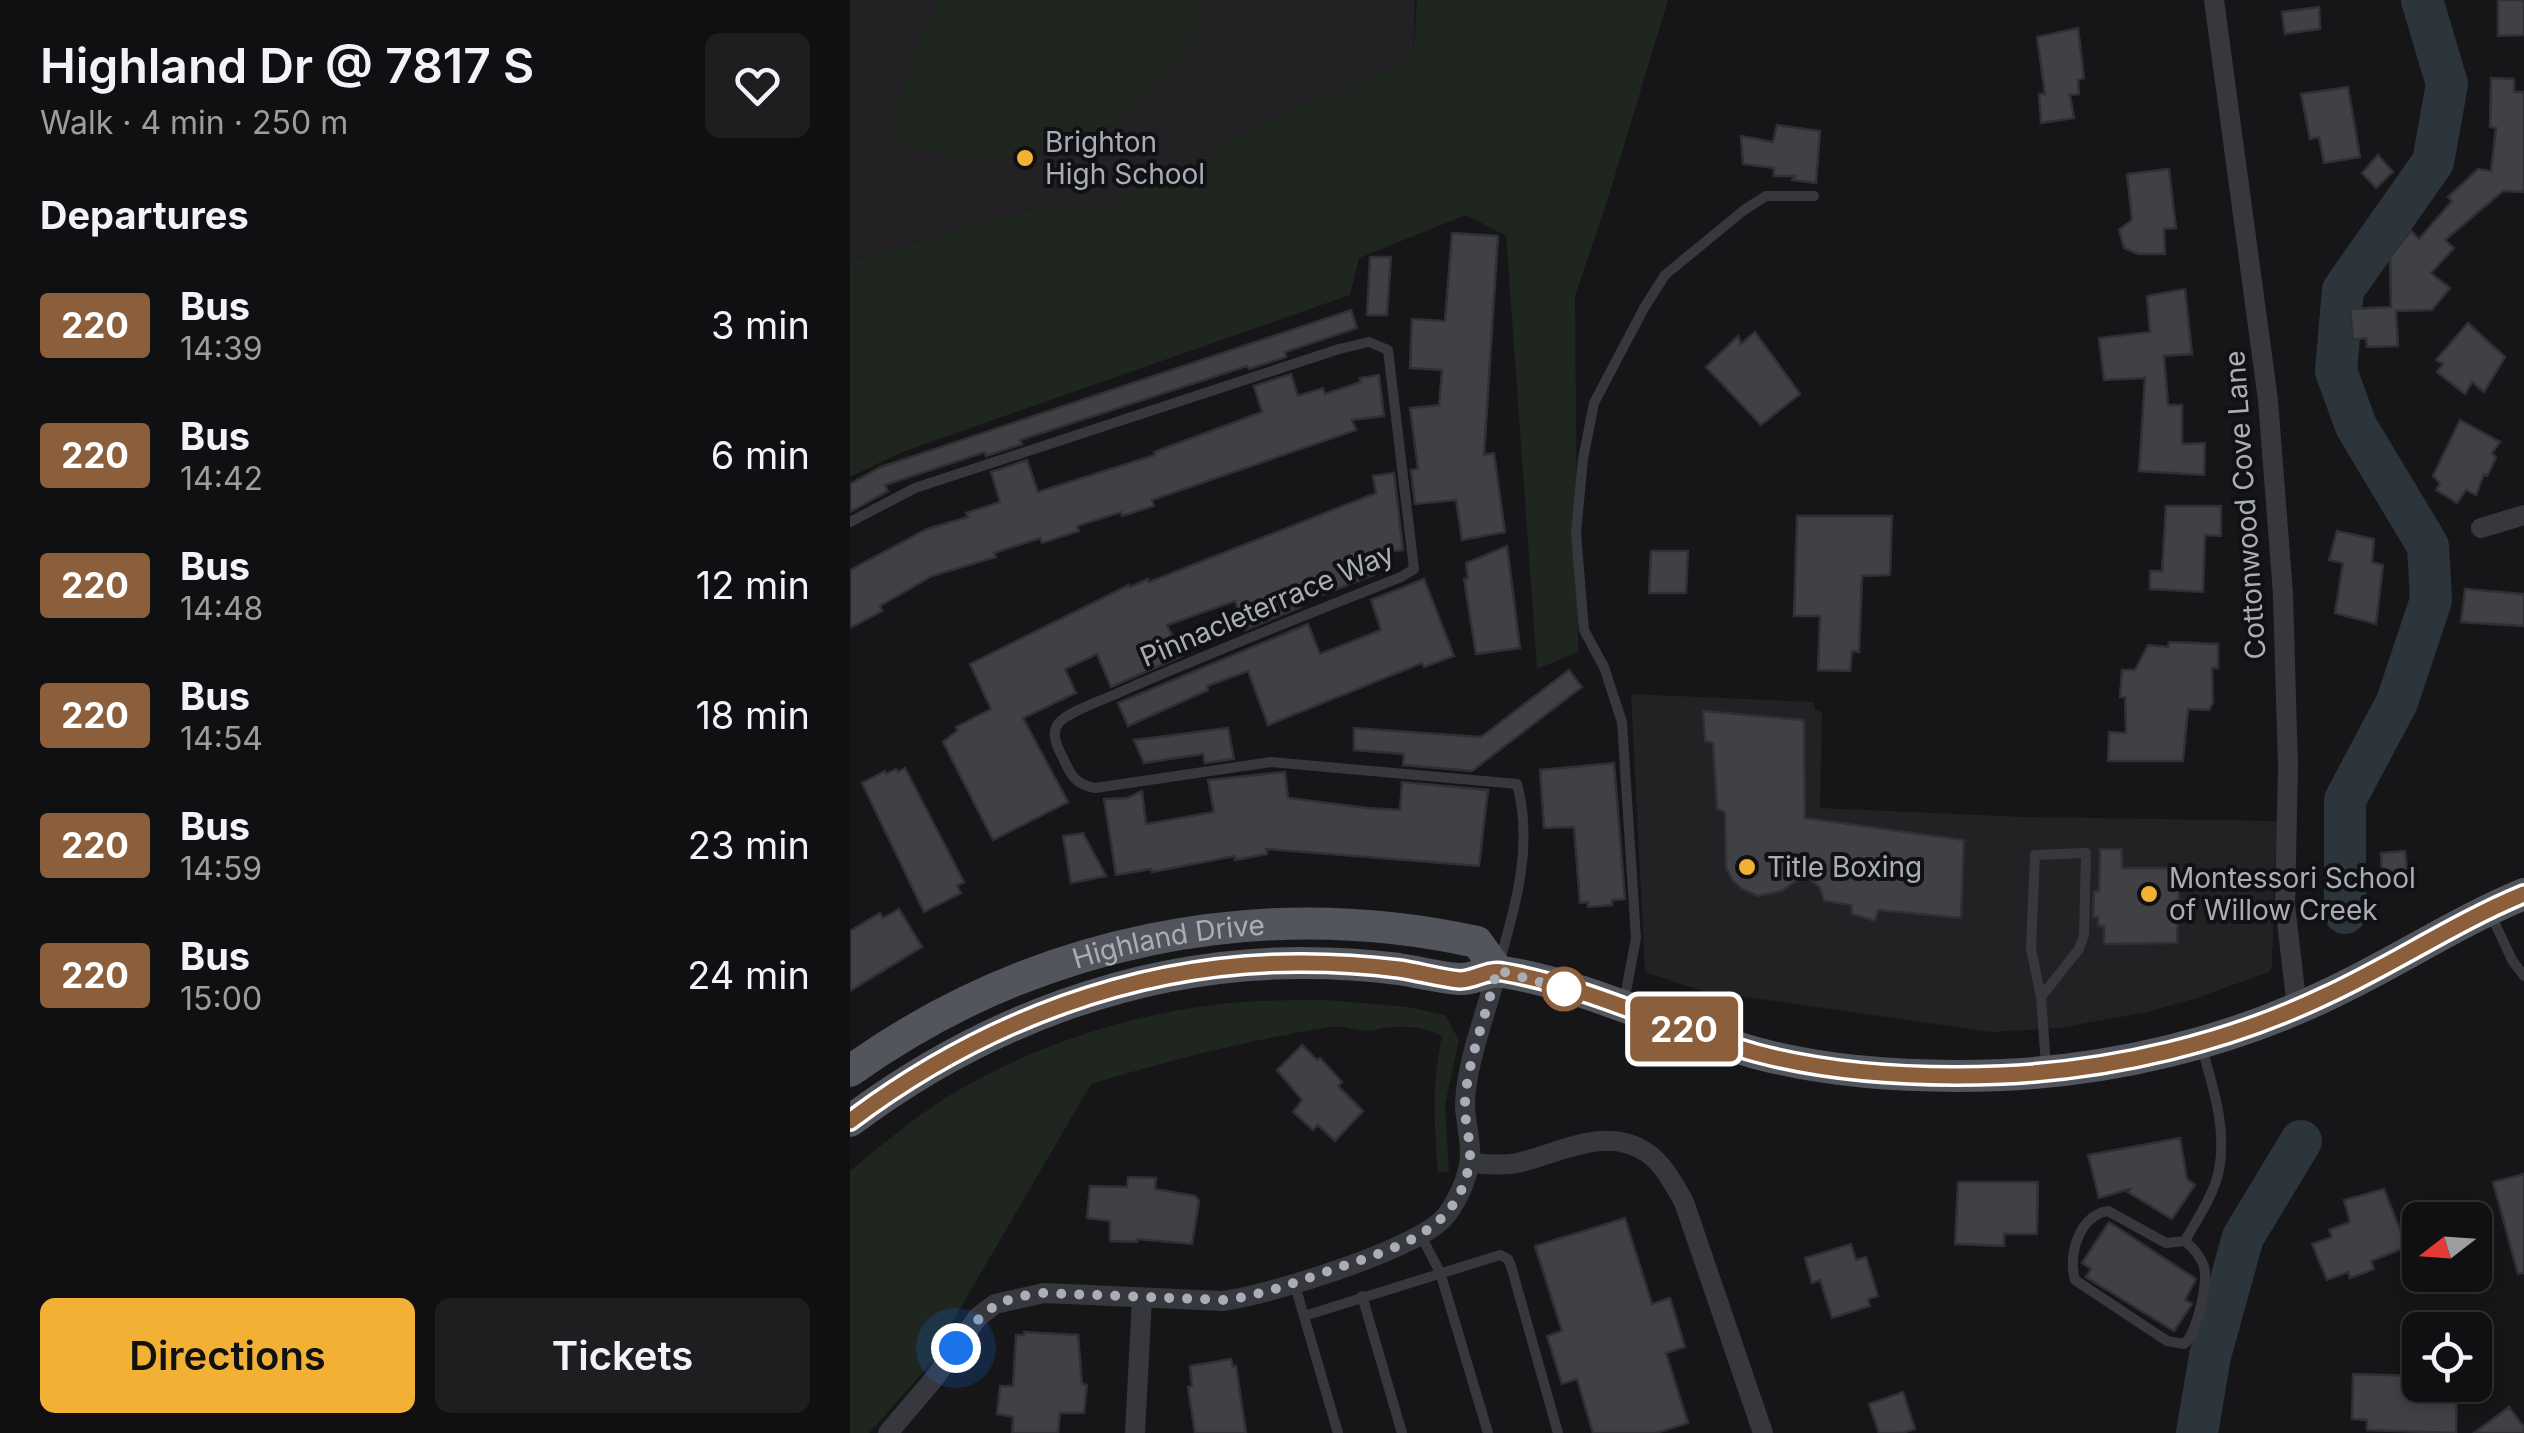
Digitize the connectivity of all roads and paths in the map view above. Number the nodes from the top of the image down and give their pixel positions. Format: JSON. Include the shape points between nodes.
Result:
{"nodes":[{"id":1,"x":2214,"y":0,"type":"edge"},
{"id":2,"x":1814,"y":196,"type":"dead end"},
{"id":3,"x":2524,"y":515,"type":"edge"},
{"id":4,"x":850,"y":522,"type":"edge"},
{"id":5,"x":2481,"y":528,"type":"dead end"},
{"id":6,"x":2524,"y":894,"type":"edge"},
{"id":7,"x":2488,"y":908,"type":"junction"},
{"id":8,"x":1497,"y":970,"type":"junction"},
{"id":9,"x":2524,"y":976,"type":"edge"},
{"id":10,"x":2041,"y":997,"type":"junction"},
{"id":11,"x":1623,"y":1008,"type":"junction"},
{"id":12,"x":2297,"y":1008,"type":"junction"},
{"id":13,"x":2200,"y":1042,"type":"junction"},
{"id":14,"x":850,"y":1071,"type":"edge"},
{"id":15,"x":2046,"y":1072,"type":"junction"},
{"id":16,"x":850,"y":1121,"type":"edge"},
{"id":17,"x":1470,"y":1163,"type":"junction"},
{"id":18,"x":1421,"y":1236,"type":"junction"},
{"id":19,"x":2185,"y":1241,"type":"junction"},
{"id":20,"x":1440,"y":1272,"type":"junction"},
{"id":21,"x":1294,"y":1282,"type":"junction"},
{"id":22,"x":1362,"y":1296,"type":"junction"},
{"id":23,"x":1142,"y":1298,"type":"junction"},
{"id":24,"x":1304,"y":1316,"type":"junction"},
{"id":25,"x":888,"y":1433,"type":"edge"},
{"id":26,"x":1135,"y":1433,"type":"edge"},
{"id":27,"x":1338,"y":1433,"type":"edge"},
{"id":28,"x":1402,"y":1433,"type":"edge"},
{"id":29,"x":1488,"y":1433,"type":"edge"},
{"id":30,"x":1558,"y":1433,"type":"edge"},
{"id":31,"x":1762,"y":1433,"type":"edge"}],
"edges":[{"from":1,"to":12,"type":"street","name":"Cottonwood Cove Lane","via":[[2268,400],[2284,613],[2285,904]]},
{"from":2,"to":11,"type":"lane","via":[[1766,196],[1665,275],[1594,403],[1576,533],[1584,630],[1622,722],[1636,938]]},
{"from":3,"to":5,"type":"street"},
{"from":4,"to":8,"type":"lane","name":"Pinnacleterrace Way","via":[[915,488],[1339,349],[1368,342],[1388,350],[1414,568],[1098,702],[1058,722],[1054,732],[1069,772],[1080,785],[1095,788],[1270,762],[1517,784],[1524,812],[1521,882]]},
{"from":6,"to":7,"type":"main road","name":"Highland Drive"},
{"from":7,"to":9,"type":"lane"},
{"from":7,"to":12,"type":"main road","name":"Highland Drive"},
{"from":8,"to":11,"type":"main road","name":"Highland Drive"},
{"from":8,"to":14,"type":"main road","name":"Highland Drive","via":[[1477,942],[1386,927],[1282,923],[1174,934],[1027,974],[926,1021]]},
{"from":8,"to":16,"type":"main road","name":"Highland Drive","via":[[1466,980],[1350,964],[1271,964],[1129,985],[970,1044]]},
{"from":8,"to":17,"type":"street","via":[[1465,1104]]},
{"from":10,"to":10,"type":"lane","via":[[2084,935],[2086,853],[2035,855],[2031,949]]},
{"from":10,"to":15,"type":"lane"},
{"from":11,"to":15,"type":"main road","name":"Highland Drive","via":[[1759,1054],[1826,1066],[1958,1076]]},
{"from":12,"to":13,"type":"main road","name":"Highland Drive"},
{"from":13,"to":15,"type":"main road","name":"Highland Drive"},
{"from":13,"to":19,"type":"lane","via":[[2220,1119],[2220,1156],[2213,1187]]},
{"from":17,"to":18,"type":"street","via":[[1445,1217]]},
{"from":17,"to":31,"type":"street","via":[[1518,1163],[1598,1141],[1646,1152],[1684,1202]]},
{"from":18,"to":20,"type":"lane"},
{"from":18,"to":21,"type":"street"},
{"from":19,"to":19,"type":"lane","via":[[2201,1260],[2205,1281],[2194,1331],[2184,1344],[2167,1341],[2076,1280],[2076,1244],[2098,1213],[2116,1215],[2166,1244]]},
{"from":20,"to":22,"type":"lane"},
{"from":20,"to":29,"type":"lane"},
{"from":20,"to":30,"type":"lane","via":[[1490,1256],[1508,1258]]},
{"from":21,"to":23,"type":"street","via":[[1223,1300]]},
{"from":21,"to":24,"type":"lane"},
{"from":22,"to":24,"type":"lane"},
{"from":22,"to":28,"type":"lane"},
{"from":23,"to":25,"type":"street","via":[[1044,1293],[994,1304]]},
{"from":23,"to":26,"type":"street"},
{"from":24,"to":27,"type":"lane"}]}
